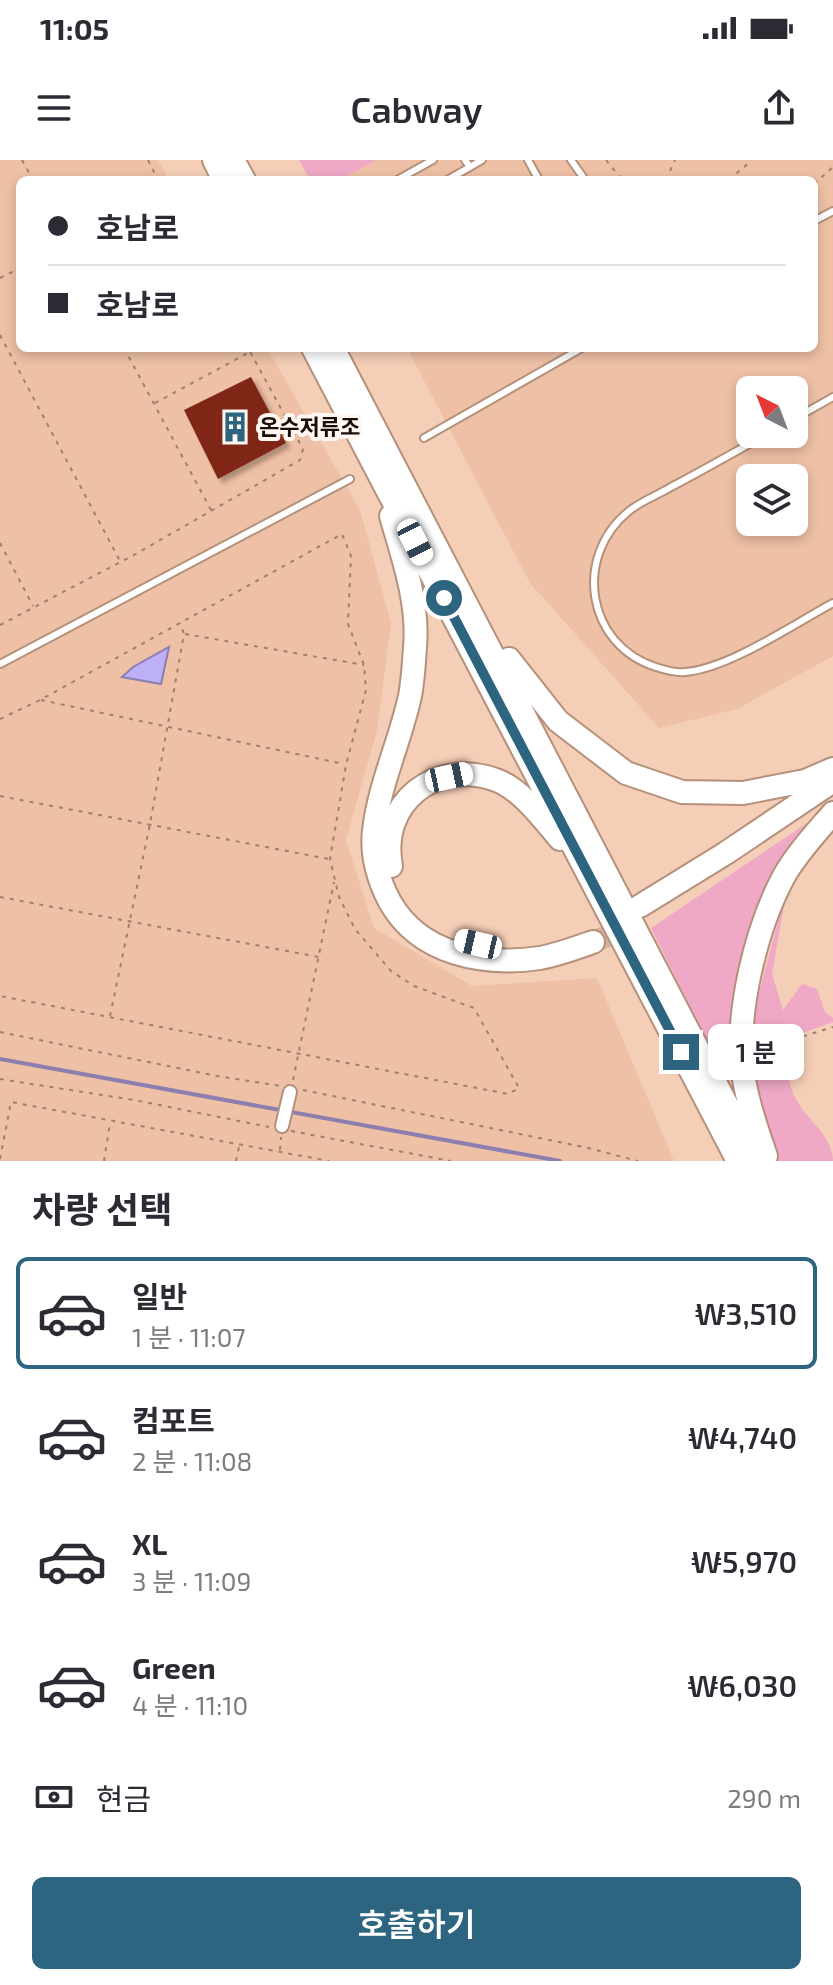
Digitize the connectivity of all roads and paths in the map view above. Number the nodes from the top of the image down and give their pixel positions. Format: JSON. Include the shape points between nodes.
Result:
{"nodes":[{"id":1,"x":433,"y":160,"type":"edge"},
{"id":2,"x":482,"y":160,"type":"edge"},
{"id":3,"x":606,"y":160,"type":"edge"},
{"id":4,"x":752,"y":160,"type":"edge"},
{"id":5,"x":468,"y":164,"type":"edge"},
{"id":6,"x":833,"y":167,"type":"edge"},
{"id":7,"x":404,"y":176,"type":"edge"},
{"id":8,"x":619,"y":176,"type":"edge"},
{"id":9,"x":734,"y":176,"type":"edge"},
{"id":10,"x":818,"y":180,"type":"edge"},
{"id":11,"x":0,"y":335,"type":"edge"},
{"id":12,"x":126,"y":352,"type":"edge"},
{"id":13,"x":246,"y":352,"type":"edge"},
{"id":14,"x":251,"y":352,"type":"edge"},
{"id":15,"x":315,"y":352,"type":"edge"},
{"id":16,"x":335,"y":352,"type":"edge"},
{"id":17,"x":575,"y":352,"type":"edge"},
{"id":18,"x":833,"y":397,"type":"edge"},
{"id":19,"x":154,"y":403,"type":"junction"},
{"id":20,"x":808,"y":411,"type":"edge"},
{"id":21,"x":357,"y":429,"type":"junction"},
{"id":22,"x":424,"y":438,"type":"dead end"},
{"id":23,"x":742,"y":448,"type":"edge"},
{"id":24,"x":350,"y":479,"type":"dead end"},
{"id":25,"x":212,"y":511,"type":"junction"},
{"id":26,"x":0,"y":543,"type":"edge"},
{"id":27,"x":121,"y":562,"type":"junction"},
{"id":28,"x":458,"y":584,"type":"junction"},
{"id":29,"x":833,"y":603,"type":"edge"},
{"id":30,"x":34,"y":608,"type":"junction"},
{"id":31,"x":180,"y":622,"type":"junction"},
{"id":32,"x":0,"y":625,"type":"edge"},
{"id":33,"x":184,"y":634,"type":"junction"},
{"id":34,"x":0,"y":664,"type":"edge"},
{"id":35,"x":364,"y":665,"type":"junction"},
{"id":36,"x":40,"y":700,"type":"junction"},
{"id":37,"x":0,"y":719,"type":"edge"},
{"id":38,"x":166,"y":728,"type":"junction"},
{"id":39,"x":346,"y":765,"type":"junction"},
{"id":40,"x":833,"y":769,"type":"edge"},
{"id":41,"x":833,"y":781,"type":"edge"},
{"id":42,"x":0,"y":796,"type":"edge"},
{"id":43,"x":833,"y":796,"type":"edge"},
{"id":44,"x":833,"y":813,"type":"edge"},
{"id":45,"x":150,"y":824,"type":"junction"},
{"id":46,"x":330,"y":859,"type":"junction"},
{"id":47,"x":335,"y":879,"type":"junction"},
{"id":48,"x":595,"y":888,"type":"junction"},
{"id":49,"x":0,"y":897,"type":"edge"},
{"id":50,"x":129,"y":922,"type":"junction"},
{"id":51,"x":319,"y":957,"type":"junction"},
{"id":52,"x":0,"y":996,"type":"edge"},
{"id":53,"x":110,"y":1017,"type":"junction"},
{"id":54,"x":833,"y":1027,"type":"edge"},
{"id":55,"x":0,"y":1032,"type":"edge"},
{"id":56,"x":774,"y":1040,"type":"dead end"},
{"id":57,"x":300,"y":1055,"type":"junction"},
{"id":58,"x":0,"y":1079,"type":"edge"},
{"id":59,"x":290,"y":1090,"type":"junction"},
{"id":60,"x":111,"y":1121,"type":"junction"},
{"id":61,"x":282,"y":1126,"type":"dead end"},
{"id":62,"x":239,"y":1146,"type":"junction"},
{"id":63,"x":0,"y":1159,"type":"edge"},
{"id":64,"x":104,"y":1161,"type":"edge"},
{"id":65,"x":236,"y":1161,"type":"edge"},
{"id":66,"x":329,"y":1161,"type":"edge"},
{"id":67,"x":451,"y":1161,"type":"edge"},
{"id":68,"x":638,"y":1161,"type":"edge"},
{"id":69,"x":738,"y":1161,"type":"edge"},
{"id":70,"x":756,"y":1161,"type":"edge"},
{"id":71,"x":768,"y":1161,"type":"edge"}],
"edges":[{"from":1,"to":7,"type":"lane"},
{"from":2,"to":5,"type":"lane"},
{"from":3,"to":8,"type":"path"},
{"from":4,"to":9,"type":"path"},
{"from":6,"to":10,"type":"path"},
{"from":11,"to":27,"type":"path"},
{"from":12,"to":19,"type":"path"},
{"from":13,"to":19,"type":"path"},
{"from":14,"to":25,"type":"path","via":[[303,449],[300,460]]},
{"from":15,"to":21,"type":"highway"},
{"from":16,"to":28,"type":"highway"},
{"from":17,"to":22,"type":"lane"},
{"from":18,"to":20,"type":"lane"},
{"from":19,"to":25,"type":"path"},
{"from":21,"to":48,"type":"highway"},
{"from":21,"to":48,"type":"highway","via":[[386,500],[414,605],[410,695],[373,834],[383,889],[416,933],[458,955],[481,960],[541,958],[590,937],[522,946],[478,944],[450,938],[407,904],[393,878],[387,847],[393,820],[406,799],[432,780],[467,773],[498,781],[520,797],[560,839]]},
{"from":23,"to":29,"type":"lane","via":[[629,511],[616,526],[594,570],[601,621],[632,658],[683,673],[716,667]]},
{"from":24,"to":34,"type":"lane"},
{"from":25,"to":27,"type":"path"},
{"from":26,"to":30,"type":"path"},
{"from":27,"to":30,"type":"path"},
{"from":28,"to":40,"type":"highway","via":[[558,721],[626,773],[682,792],[743,793],[805,781]]},
{"from":28,"to":70,"type":"highway"},
{"from":30,"to":32,"type":"path"},
{"from":31,"to":33,"type":"path"},
{"from":31,"to":35,"type":"path","via":[[342,534],[351,556],[348,624]]},
{"from":31,"to":36,"type":"path"},
{"from":33,"to":35,"type":"path"},
{"from":33,"to":38,"type":"path"},
{"from":35,"to":39,"type":"path","via":[[366,690]]},
{"from":36,"to":37,"type":"path"},
{"from":36,"to":38,"type":"path"},
{"from":38,"to":39,"type":"path"},
{"from":38,"to":45,"type":"path"},
{"from":39,"to":46,"type":"path"},
{"from":41,"to":43,"type":"highway","via":[[643,913]]},
{"from":42,"to":45,"type":"path"},
{"from":44,"to":71,"type":"highway","via":[[784,877],[755,946],[743,1024],[743,1073]]},
{"from":45,"to":46,"type":"path"},
{"from":45,"to":50,"type":"path"},
{"from":46,"to":47,"type":"path"},
{"from":47,"to":51,"type":"path"},
{"from":47,"to":57,"type":"path","via":[[355,929],[391,971],[414,986],[474,1008],[519,1088],[508,1094]]},
{"from":48,"to":69,"type":"highway"},
{"from":49,"to":50,"type":"path"},
{"from":50,"to":51,"type":"path"},
{"from":50,"to":53,"type":"path"},
{"from":51,"to":57,"type":"path"},
{"from":52,"to":53,"type":"path"},
{"from":53,"to":57,"type":"path"},
{"from":54,"to":56,"type":"path","via":[[785,1042]]},
{"from":55,"to":59,"type":"path"},
{"from":57,"to":59,"type":"path"},
{"from":58,"to":67,"type":"path"},
{"from":59,"to":61,"type":"street"},
{"from":59,"to":68,"type":"path"},
{"from":60,"to":62,"type":"path"},
{"from":60,"to":63,"type":"path","via":[[11,1102]]},
{"from":60,"to":64,"type":"path"},
{"from":62,"to":65,"type":"path"},
{"from":62,"to":66,"type":"path"}]}
